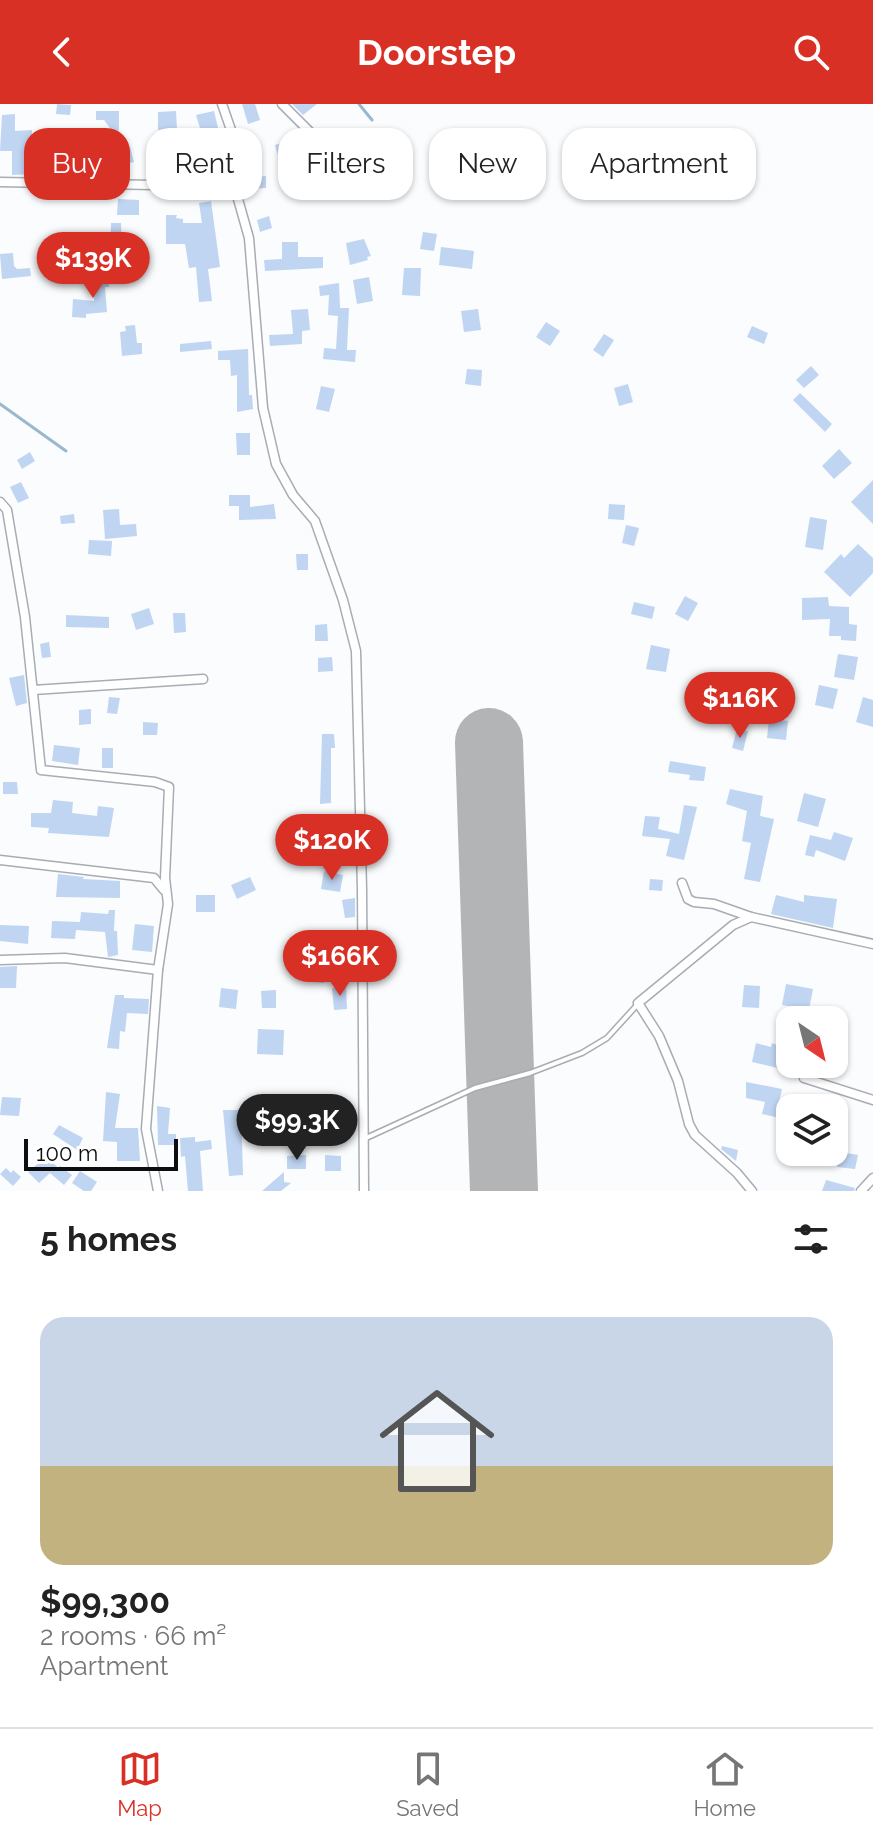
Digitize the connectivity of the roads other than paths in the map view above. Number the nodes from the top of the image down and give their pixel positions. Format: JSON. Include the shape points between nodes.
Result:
{"nodes":[{"id":1,"x":222,"y":104,"type":"edge"},
{"id":2,"x":282,"y":104,"type":"edge"},
{"id":3,"x":230,"y":128,"type":"edge"},
{"id":4,"x":306,"y":128,"type":"edge"},
{"id":5,"x":0,"y":182,"type":"edge"},
{"id":6,"x":146,"y":185,"type":"edge"},
{"id":7,"x":238,"y":200,"type":"edge"},
{"id":8,"x":0,"y":502,"type":"edge"},
{"id":9,"x":203,"y":679,"type":"dead end"},
{"id":10,"x":33,"y":690,"type":"junction"},
{"id":11,"x":0,"y":860,"type":"edge"},
{"id":12,"x":682,"y":883,"type":"dead end"},
{"id":13,"x":165,"y":890,"type":"junction"},
{"id":14,"x":751,"y":917,"type":"junction"},
{"id":15,"x":873,"y":944,"type":"edge"},
{"id":16,"x":0,"y":960,"type":"edge"},
{"id":17,"x":158,"y":970,"type":"junction"},
{"id":18,"x":638,"y":1003,"type":"junction"},
{"id":19,"x":804,"y":1078,"type":"dead end"},
{"id":20,"x":873,"y":1100,"type":"edge"},
{"id":21,"x":364,"y":1139,"type":"junction"},
{"id":22,"x":873,"y":1178,"type":"edge"},
{"id":23,"x":158,"y":1191,"type":"edge"},
{"id":24,"x":364,"y":1191,"type":"edge"},
{"id":25,"x":752,"y":1191,"type":"edge"},
{"id":26,"x":861,"y":1191,"type":"edge"}],
"edges":[{"from":1,"to":3,"type":"street"},
{"from":2,"to":4,"type":"street"},
{"from":5,"to":6,"type":"street"},
{"from":7,"to":21,"type":"street","via":[[249,238],[263,408],[276,464],[315,521],[356,651]]},
{"from":8,"to":10,"type":"street","via":[[7,510]]},
{"from":9,"to":10,"type":"street"},
{"from":10,"to":13,"type":"street","via":[[41,770],[169,787]]},
{"from":11,"to":13,"type":"street","via":[[154,878]]},
{"from":12,"to":14,"type":"street","via":[[694,902]]},
{"from":13,"to":17,"type":"street","via":[[168,904]]},
{"from":14,"to":15,"type":"street"},
{"from":14,"to":18,"type":"street","via":[[733,925]]},
{"from":16,"to":17,"type":"street","via":[[65,958]]},
{"from":17,"to":23,"type":"street","via":[[146,1129]]},
{"from":18,"to":21,"type":"lane","via":[[613,1033],[582,1053],[475,1088]]},
{"from":18,"to":25,"type":"street","via":[[659,1036],[695,1135]]},
{"from":19,"to":20,"type":"street"},
{"from":21,"to":24,"type":"street"},
{"from":22,"to":26,"type":"street"}]}
